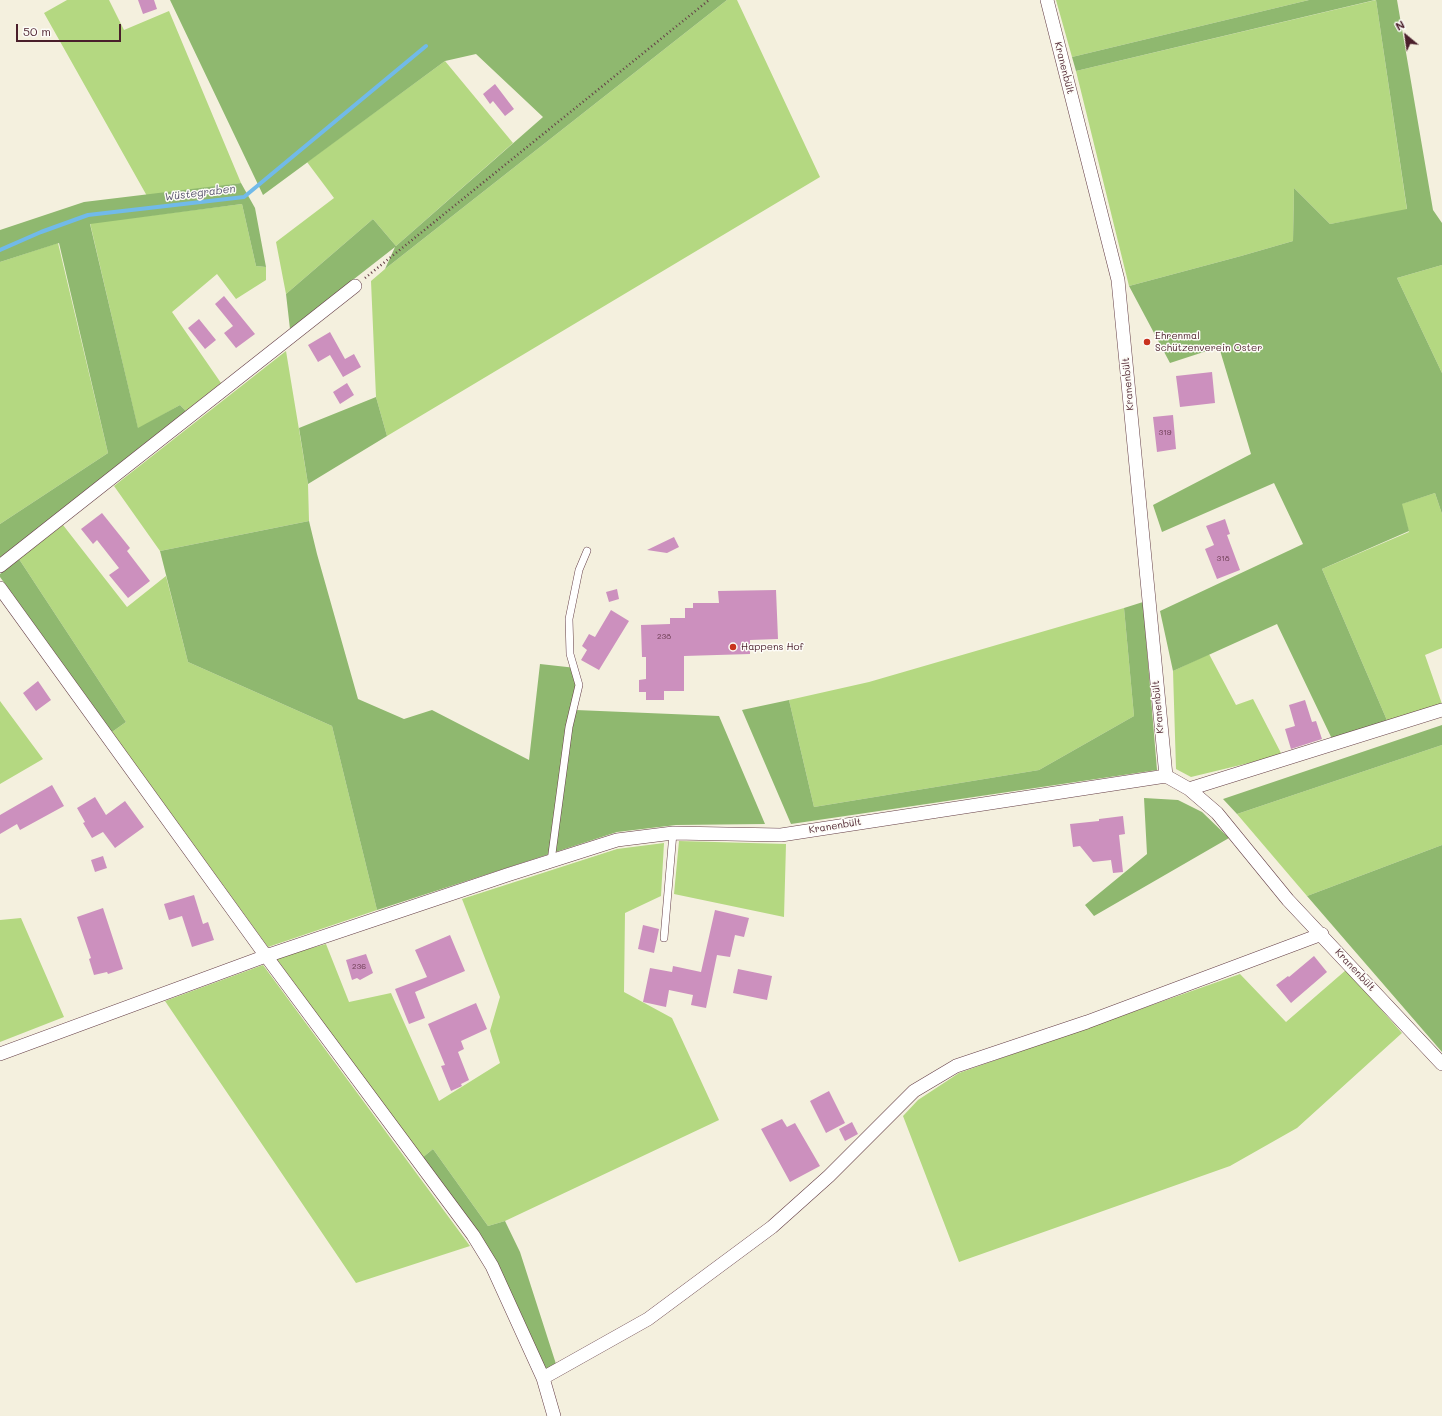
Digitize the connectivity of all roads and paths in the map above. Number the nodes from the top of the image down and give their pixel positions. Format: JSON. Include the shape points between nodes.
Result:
{"nodes":[{"id":1,"x":709,"y":0,"type":"edge"},
{"id":2,"x":1047,"y":0,"type":"edge"},
{"id":3,"x":355,"y":286,"type":"joint"},
{"id":4,"x":587,"y":551,"type":"dead end"},
{"id":5,"x":0,"y":566,"type":"edge"},
{"id":6,"x":0,"y":588,"type":"edge"},
{"id":7,"x":1442,"y":710,"type":"edge"},
{"id":8,"x":1166,"y":776,"type":"junction"},
{"id":9,"x":1189,"y":789,"type":"junction"},
{"id":10,"x":673,"y":833,"type":"junction"},
{"id":11,"x":552,"y":861,"type":"junction"},
{"id":12,"x":1322,"y":934,"type":"junction"},
{"id":13,"x":664,"y":938,"type":"dead end"},
{"id":14,"x":266,"y":956,"type":"junction"},
{"id":15,"x":0,"y":1054,"type":"edge"},
{"id":16,"x":1442,"y":1064,"type":"edge"},
{"id":17,"x":543,"y":1378,"type":"junction"},
{"id":18,"x":554,"y":1416,"type":"edge"}],
"edges":[{"from":1,"to":3,"type":"path"},
{"from":2,"to":8,"type":"street","name":"Kranenbült","via":[[1118,280]]},
{"from":3,"to":5,"type":"street"},
{"from":4,"to":11,"type":"lane","via":[[579,570],[569,619],[570,654],[579,685],[569,727]]},
{"from":6,"to":14,"type":"street"},
{"from":7,"to":9,"type":"street"},
{"from":8,"to":9,"type":"street","name":"Kranenbült"},
{"from":8,"to":10,"type":"street","name":"Kranenbült","via":[[781,835]]},
{"from":9,"to":12,"type":"street","name":"Kranenbült","via":[[1217,813],[1288,900]]},
{"from":10,"to":11,"type":"street","name":"Kranenbült","via":[[616,840]]},
{"from":10,"to":13,"type":"lane"},
{"from":11,"to":14,"type":"street","name":"Kranenbült"},
{"from":12,"to":16,"type":"street","name":"Kranenbült"},
{"from":12,"to":17,"type":"street","via":[[1087,1022],[956,1066],[914,1091],[829,1176],[772,1227],[648,1319]]},
{"from":14,"to":15,"type":"street","name":"Kranenbült"},
{"from":14,"to":17,"type":"street","via":[[472,1235],[492,1266]]},
{"from":17,"to":18,"type":"street"}]}
